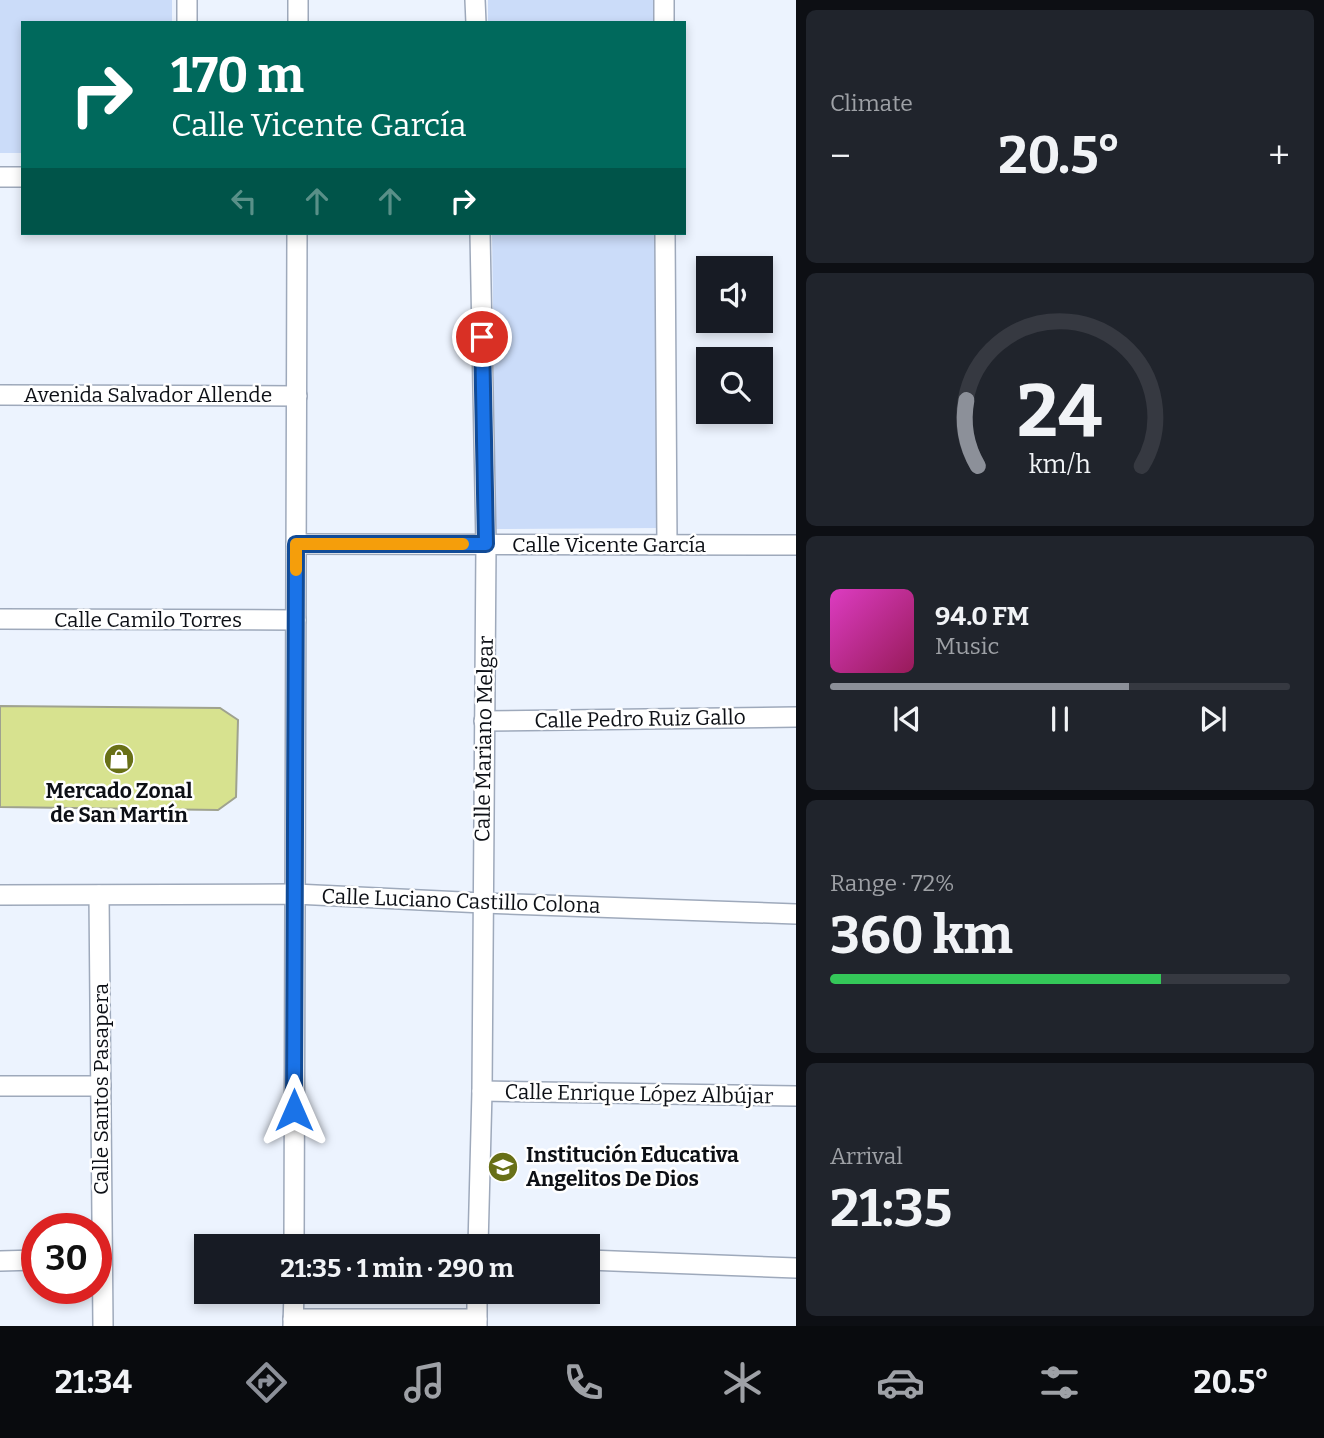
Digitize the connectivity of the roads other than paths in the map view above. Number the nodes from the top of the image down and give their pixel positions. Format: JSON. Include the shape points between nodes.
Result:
{"nodes":[{"id":1,"x":187,"y":0,"type":"edge"},
{"id":2,"x":298,"y":0,"type":"edge"},
{"id":3,"x":475,"y":0,"type":"edge"},
{"id":4,"x":664,"y":0,"type":"edge"},
{"id":5,"x":187,"y":21,"type":"edge"},
{"id":6,"x":298,"y":21,"type":"edge"},
{"id":7,"x":475,"y":21,"type":"edge"},
{"id":8,"x":664,"y":21,"type":"edge"},
{"id":9,"x":0,"y":177,"type":"edge"},
{"id":10,"x":21,"y":177,"type":"edge"},
{"id":11,"x":297,"y":235,"type":"edge"},
{"id":12,"x":480,"y":235,"type":"edge"},
{"id":13,"x":665,"y":235,"type":"edge"},
{"id":14,"x":0,"y":395,"type":"edge"},
{"id":15,"x":297,"y":396,"type":"junction"},
{"id":16,"x":296,"y":544,"type":"junction"},
{"id":17,"x":486,"y":544,"type":"junction"},
{"id":18,"x":667,"y":545,"type":"junction"},
{"id":19,"x":796,"y":545,"type":"edge"},
{"id":20,"x":0,"y":620,"type":"edge"},
{"id":21,"x":296,"y":620,"type":"junction"},
{"id":22,"x":796,"y":717,"type":"edge"},
{"id":23,"x":484,"y":721,"type":"junction"},
{"id":24,"x":295,"y":894,"type":"junction"},
{"id":25,"x":0,"y":895,"type":"edge"},
{"id":26,"x":99,"y":895,"type":"junction"},
{"id":27,"x":483,"y":903,"type":"junction"},
{"id":28,"x":796,"y":914,"type":"edge"},
{"id":29,"x":0,"y":1086,"type":"edge"},
{"id":30,"x":101,"y":1086,"type":"junction"},
{"id":31,"x":482,"y":1091,"type":"junction"},
{"id":32,"x":796,"y":1096,"type":"edge"},
{"id":33,"x":100,"y":1213,"type":"edge"},
{"id":34,"x":294,"y":1234,"type":"edge"},
{"id":35,"x":478,"y":1234,"type":"edge"},
{"id":36,"x":21,"y":1260,"type":"edge"},
{"id":37,"x":600,"y":1260,"type":"edge"},
{"id":38,"x":0,"y":1261,"type":"edge"},
{"id":39,"x":796,"y":1268,"type":"edge"},
{"id":40,"x":102,"y":1304,"type":"edge"},
{"id":41,"x":293,"y":1304,"type":"edge"},
{"id":42,"x":477,"y":1304,"type":"edge"},
{"id":43,"x":293,"y":1322,"type":"edge"},
{"id":44,"x":477,"y":1323,"type":"edge"},
{"id":45,"x":103,"y":1326,"type":"edge"}],
"edges":[{"from":1,"to":5,"type":"street"},
{"from":2,"to":6,"type":"street"},
{"from":3,"to":7,"type":"street"},
{"from":4,"to":8,"type":"street"},
{"from":9,"to":10,"type":"street"},
{"from":11,"to":15,"type":"street"},
{"from":12,"to":17,"type":"street","name":"Calle Mariano Melgar"},
{"from":13,"to":18,"type":"street"},
{"from":14,"to":15,"type":"street","name":"Avenida Salvador Allende"},
{"from":15,"to":16,"type":"street"},
{"from":16,"to":17,"type":"street","name":"Calle Vicente García"},
{"from":16,"to":21,"type":"street"},
{"from":17,"to":18,"type":"street","name":"Calle Vicente García"},
{"from":17,"to":23,"type":"street","name":"Calle Mariano Melgar"},
{"from":18,"to":19,"type":"street","name":"Calle Vicente García"},
{"from":20,"to":21,"type":"street","name":"Calle Camilo Torres"},
{"from":21,"to":24,"type":"street"},
{"from":22,"to":23,"type":"street","name":"Calle Pedro Ruiz Gallo"},
{"from":23,"to":27,"type":"street","name":"Calle Mariano Melgar"},
{"from":24,"to":26,"type":"street","name":"Calle Luciano Castillo Colona"},
{"from":24,"to":27,"type":"street","name":"Calle Luciano Castillo Colona"},
{"from":24,"to":34,"type":"street"},
{"from":25,"to":26,"type":"street","name":"Calle Luciano Castillo Colona"},
{"from":26,"to":30,"type":"street","name":"Calle Santos Pasapera"},
{"from":27,"to":28,"type":"street","name":"Calle Luciano Castillo Colona"},
{"from":27,"to":31,"type":"street","name":"Calle Mariano Melgar"},
{"from":29,"to":30,"type":"street"},
{"from":30,"to":33,"type":"street","name":"Calle Santos Pasapera"},
{"from":31,"to":32,"type":"street","name":"Calle Enrique López Albújar"},
{"from":31,"to":35,"type":"street","name":"Calle Mariano Melgar"},
{"from":36,"to":38,"type":"street"},
{"from":37,"to":39,"type":"street"},
{"from":40,"to":45,"type":"street","name":"Calle Santos Pasapera"},
{"from":41,"to":43,"type":"street"},
{"from":42,"to":44,"type":"street"},
{"from":43,"to":44,"type":"street"}]}
